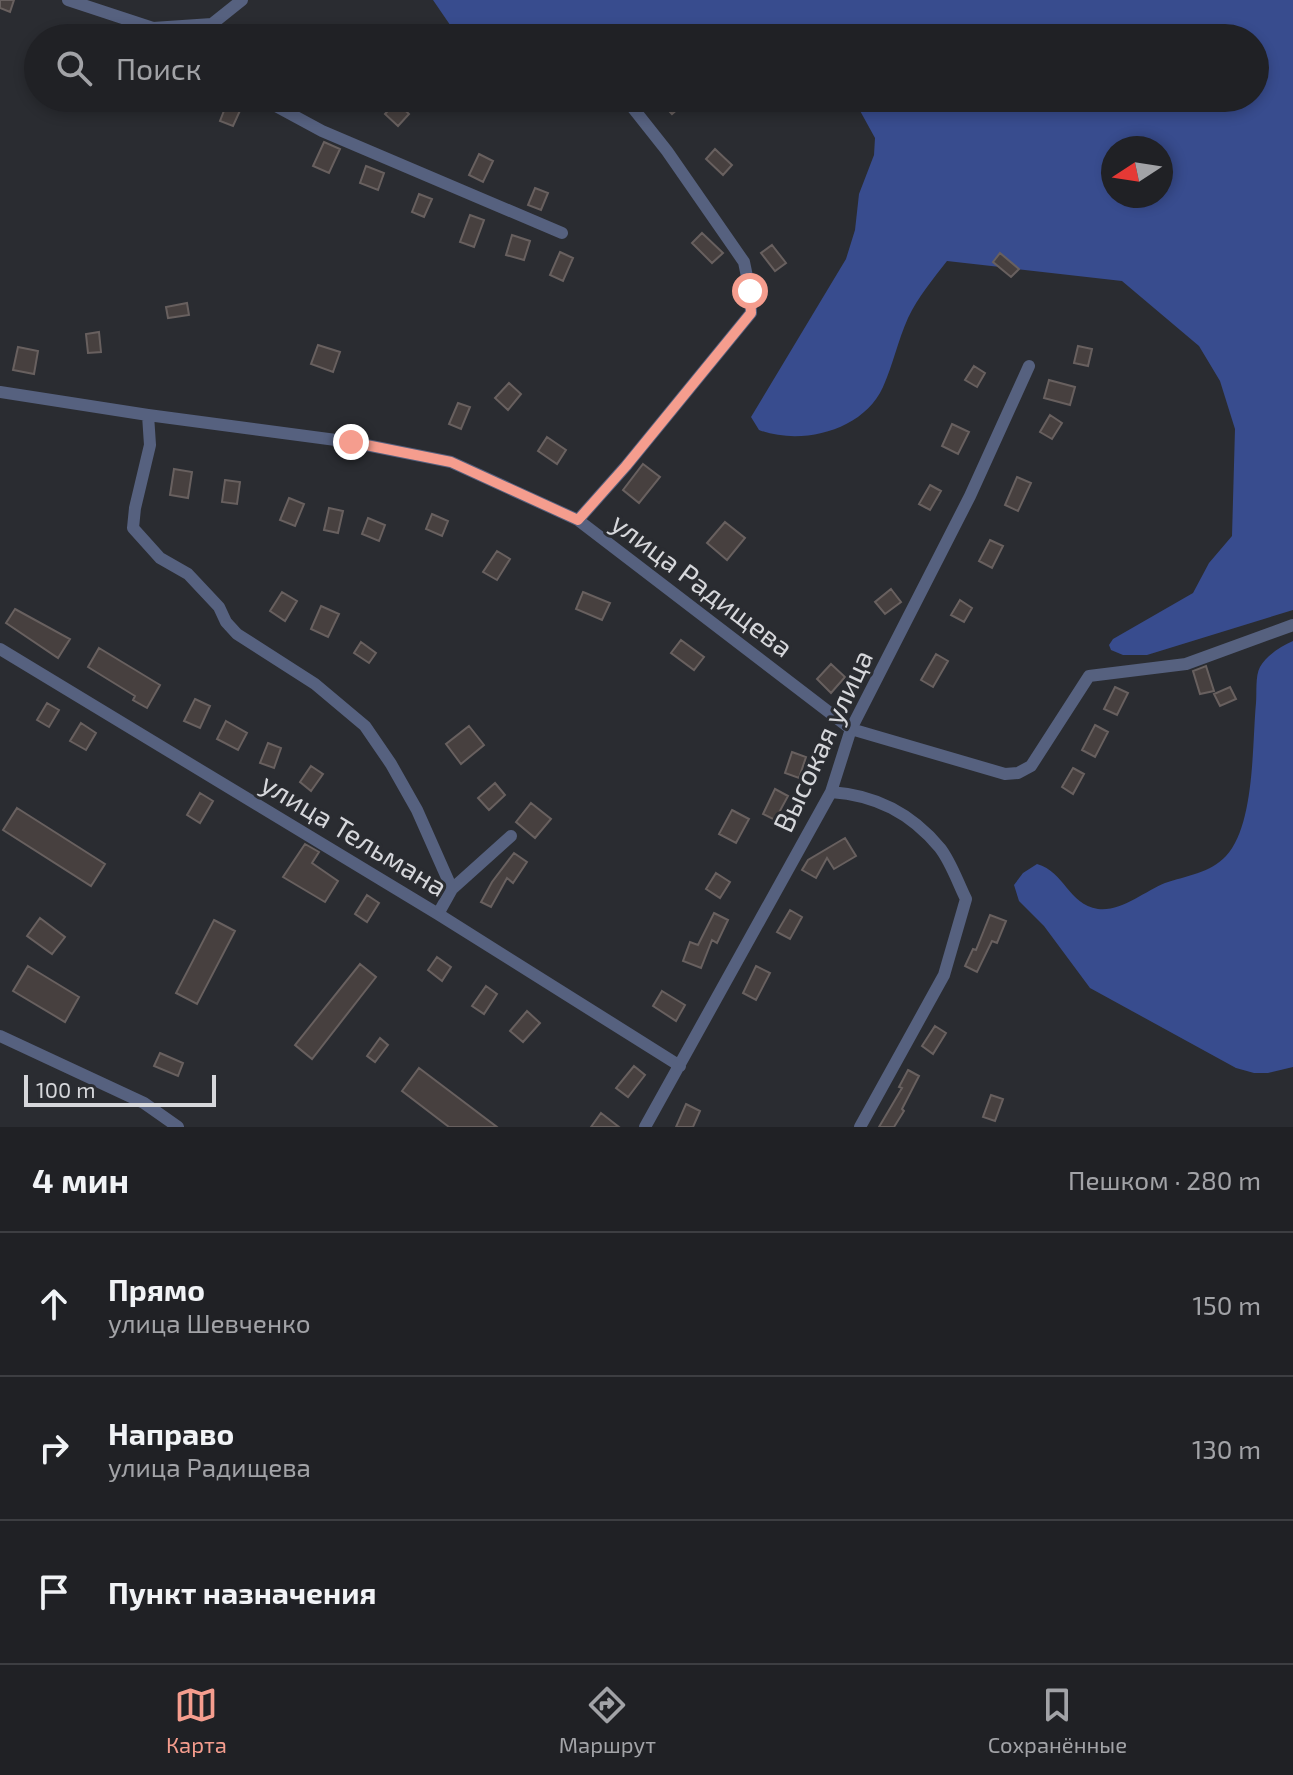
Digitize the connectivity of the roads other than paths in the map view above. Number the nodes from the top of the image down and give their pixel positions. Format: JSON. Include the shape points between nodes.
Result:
{"nodes":[{"id":1,"x":68,"y":0,"type":"edge"},
{"id":2,"x":242,"y":0,"type":"edge"},
{"id":3,"x":141,"y":24,"type":"edge"},
{"id":4,"x":212,"y":24,"type":"edge"},
{"id":5,"x":287,"y":112,"type":"edge"},
{"id":6,"x":636,"y":112,"type":"edge"},
{"id":7,"x":562,"y":233,"type":"dead end"},
{"id":8,"x":1029,"y":366,"type":"dead end"},
{"id":9,"x":0,"y":392,"type":"edge"},
{"id":10,"x":148,"y":415,"type":"junction"},
{"id":11,"x":578,"y":520,"type":"junction"},
{"id":12,"x":1293,"y":625,"type":"edge"},
{"id":13,"x":0,"y":649,"type":"edge"},
{"id":14,"x":851,"y":729,"type":"junction"},
{"id":15,"x":831,"y":792,"type":"junction"},
{"id":16,"x":511,"y":836,"type":"dead end"},
{"id":17,"x":452,"y":889,"type":"junction"},
{"id":18,"x":438,"y":914,"type":"junction"},
{"id":19,"x":0,"y":1036,"type":"edge"},
{"id":20,"x":680,"y":1066,"type":"junction"},
{"id":21,"x":178,"y":1127,"type":"edge"},
{"id":22,"x":645,"y":1127,"type":"edge"},
{"id":23,"x":860,"y":1127,"type":"edge"}],
"edges":[{"from":1,"to":3,"type":"street"},
{"from":2,"to":4,"type":"street"},
{"from":5,"to":7,"type":"street"},
{"from":6,"to":11,"type":"street","via":[[744,262],[751,313]]},
{"from":8,"to":14,"type":"street","name":"Высокая улица","via":[[970,496]]},
{"from":9,"to":10,"type":"street","name":"улица Радищева"},
{"from":10,"to":11,"type":"street","name":"улица Радищева","via":[[351,442],[451,462]]},
{"from":10,"to":17,"type":"street","via":[[150,445],[133,528],[160,558],[188,574],[237,634],[315,684],[365,726],[417,810]]},
{"from":11,"to":14,"type":"street","name":"улица Радищева"},
{"from":12,"to":14,"type":"street","via":[[1186,664],[1089,676],[1031,766],[1018,773],[1005,774]]},
{"from":13,"to":18,"type":"street","name":"улица Тельмана"},
{"from":14,"to":15,"type":"street","name":"Высокая улица"},
{"from":15,"to":20,"type":"street","name":"Высокая улица"},
{"from":15,"to":23,"type":"street","via":[[859,794],[902,812],[942,850],[966,899],[944,975]]},
{"from":16,"to":17,"type":"street"},
{"from":17,"to":18,"type":"street"},
{"from":18,"to":20,"type":"street","name":"улица Тельмана"},
{"from":19,"to":21,"type":"street","via":[[144,1103]]},
{"from":20,"to":22,"type":"street","name":"Высокая улица"}]}
